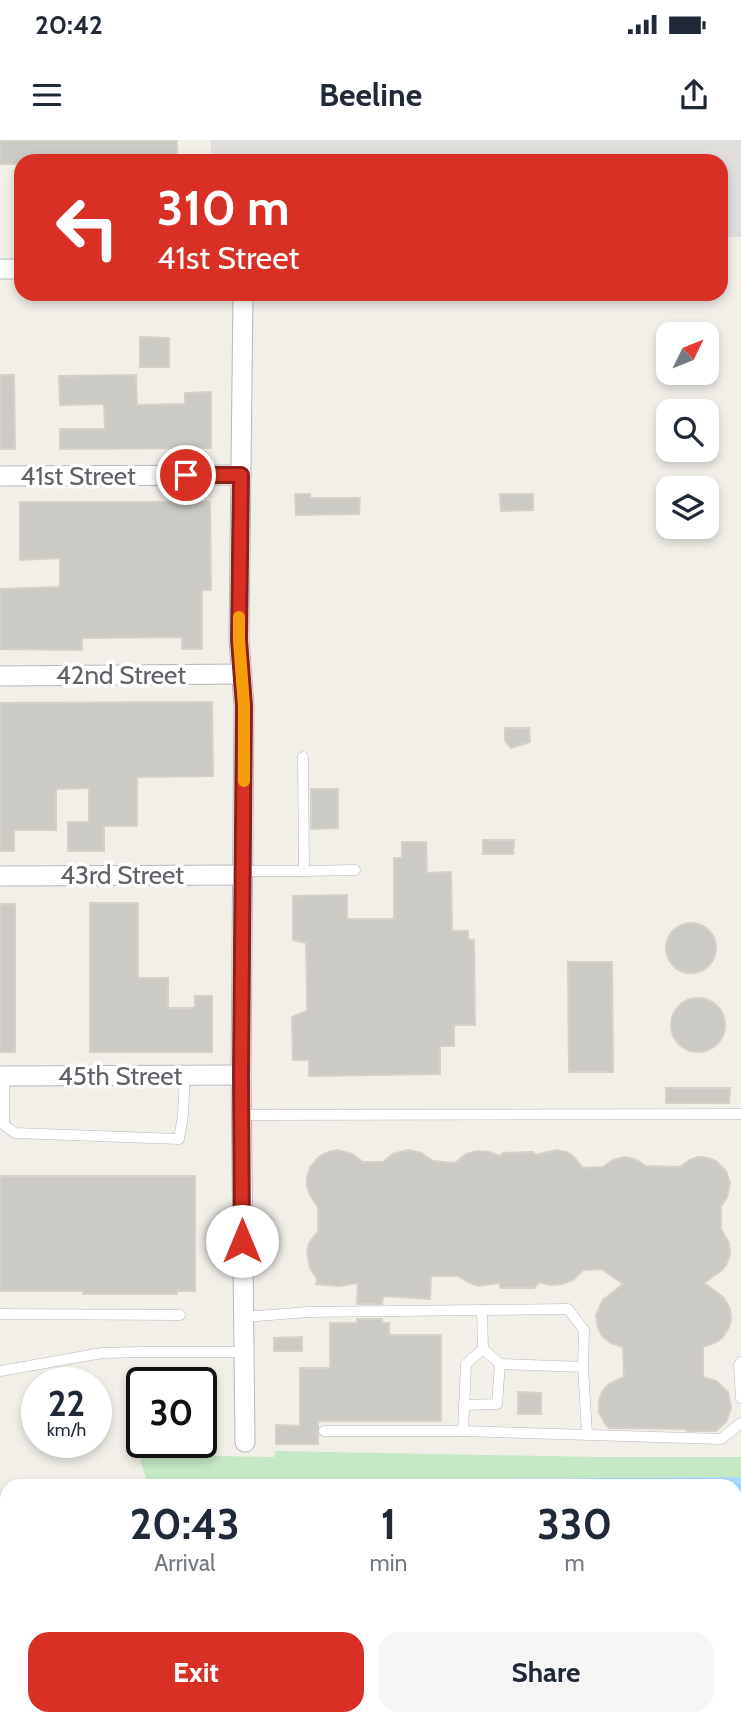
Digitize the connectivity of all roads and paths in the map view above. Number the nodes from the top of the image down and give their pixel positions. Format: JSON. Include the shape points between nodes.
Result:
{"nodes":[{"id":1,"x":243,"y":301,"type":"edge"},
{"id":2,"x":241,"y":475,"type":"junction"},
{"id":3,"x":0,"y":476,"type":"edge"},
{"id":4,"x":242,"y":674,"type":"junction"},
{"id":5,"x":0,"y":676,"type":"edge"},
{"id":6,"x":303,"y":757,"type":"dead end"},
{"id":7,"x":355,"y":870,"type":"dead end"},
{"id":8,"x":304,"y":871,"type":"junction"},
{"id":9,"x":244,"y":873,"type":"junction"},
{"id":10,"x":0,"y":876,"type":"edge"},
{"id":11,"x":185,"y":1075,"type":"junction"},
{"id":12,"x":241,"y":1075,"type":"junction"},
{"id":13,"x":2,"y":1076,"type":"edge"},
{"id":14,"x":741,"y":1114,"type":"edge"},
{"id":15,"x":241,"y":1115,"type":"junction"},
{"id":16,"x":482,"y":1310,"type":"junction"},
{"id":17,"x":0,"y":1314,"type":"edge"},
{"id":18,"x":180,"y":1315,"type":"dead end"},
{"id":19,"x":243,"y":1317,"type":"junction"},
{"id":20,"x":483,"y":1349,"type":"junction"},
{"id":21,"x":244,"y":1352,"type":"junction"},
{"id":22,"x":741,"y":1362,"type":"edge"},
{"id":23,"x":500,"y":1364,"type":"junction"},
{"id":24,"x":583,"y":1367,"type":"junction"},
{"id":25,"x":0,"y":1371,"type":"edge"},
{"id":26,"x":741,"y":1398,"type":"edge"},
{"id":27,"x":464,"y":1405,"type":"junction"},
{"id":28,"x":741,"y":1423,"type":"edge"},
{"id":29,"x":324,"y":1431,"type":"dead end"},
{"id":30,"x":463,"y":1431,"type":"junction"},
{"id":31,"x":587,"y":1434,"type":"junction"},
{"id":32,"x":245,"y":1442,"type":"dead end"}],
"edges":[{"from":1,"to":2,"type":"street"},
{"from":2,"to":3,"type":"street","name":"41st Street"},
{"from":2,"to":4,"type":"street"},
{"from":4,"to":5,"type":"street","name":"42nd Street"},
{"from":4,"to":9,"type":"street"},
{"from":6,"to":8,"type":"lane"},
{"from":7,"to":8,"type":"lane"},
{"from":8,"to":9,"type":"lane"},
{"from":9,"to":10,"type":"street","name":"43rd Street"},
{"from":9,"to":12,"type":"street"},
{"from":11,"to":12,"type":"street","name":"45th Street"},
{"from":11,"to":13,"type":"street","name":"45th Street"},
{"from":11,"to":13,"type":"lane","via":[[179,1139],[15,1133],[4,1125]]},
{"from":12,"to":15,"type":"street"},
{"from":14,"to":15,"type":"lane"},
{"from":15,"to":19,"type":"street"},
{"from":16,"to":19,"type":"lane"},
{"from":16,"to":20,"type":"lane"},
{"from":16,"to":24,"type":"lane","via":[[568,1309],[584,1330]]},
{"from":17,"to":18,"type":"lane"},
{"from":19,"to":21,"type":"street"},
{"from":20,"to":23,"type":"lane"},
{"from":20,"to":27,"type":"lane","via":[[466,1364]]},
{"from":21,"to":25,"type":"lane","via":[[102,1353]]},
{"from":21,"to":32,"type":"street"},
{"from":22,"to":26,"type":"lane"},
{"from":23,"to":24,"type":"lane"},
{"from":23,"to":27,"type":"lane","via":[[497,1404]]},
{"from":24,"to":31,"type":"lane"},
{"from":27,"to":30,"type":"lane"},
{"from":28,"to":31,"type":"lane","via":[[721,1439]]},
{"from":29,"to":30,"type":"lane"},
{"from":30,"to":31,"type":"lane"}]}
